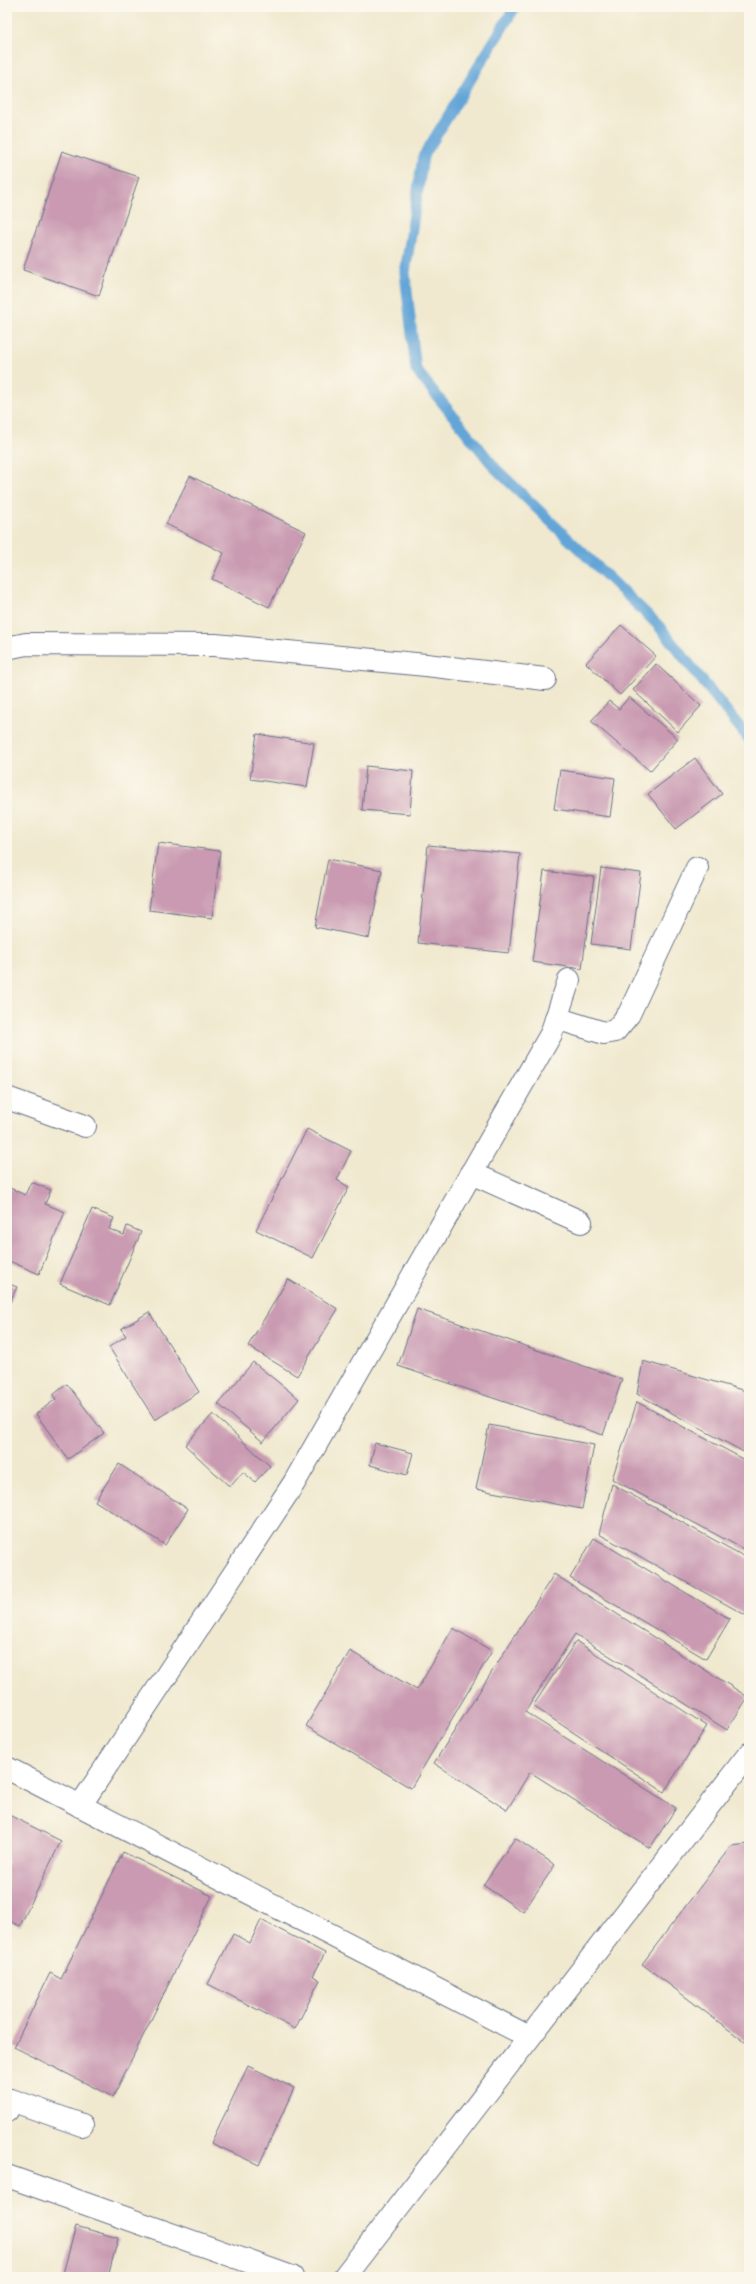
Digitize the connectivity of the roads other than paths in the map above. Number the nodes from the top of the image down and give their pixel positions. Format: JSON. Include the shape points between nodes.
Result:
{"nodes":[{"id":1,"x":7,"y":648,"type":"edge"},
{"id":2,"x":545,"y":679,"type":"dead end"},
{"id":3,"x":697,"y":868,"type":"dead end"},
{"id":4,"x":569,"y":980,"type":"dead end"},
{"id":5,"x":556,"y":1018,"type":"junction"},
{"id":6,"x":7,"y":1098,"type":"edge"},
{"id":7,"x":85,"y":1126,"type":"dead end"},
{"id":8,"x":471,"y":1173,"type":"junction"},
{"id":9,"x":581,"y":1222,"type":"dead end"},
{"id":10,"x":749,"y":1754,"type":"edge"},
{"id":11,"x":7,"y":1768,"type":"edge"},
{"id":12,"x":80,"y":1806,"type":"junction"},
{"id":13,"x":529,"y":2037,"type":"junction"},
{"id":14,"x":7,"y":2111,"type":"edge"},
{"id":15,"x":82,"y":2125,"type":"dead end"},
{"id":16,"x":7,"y":2176,"type":"edge"},
{"id":17,"x":292,"y":2277,"type":"edge"},
{"id":18,"x":344,"y":2277,"type":"edge"}],
"edges":[{"from":1,"to":2,"type":"street","via":[[26,644],[215,645]]},
{"from":3,"to":5,"type":"street","via":[[629,1014],[615,1031],[604,1033]]},
{"from":4,"to":5,"type":"street"},
{"from":5,"to":8,"type":"street","via":[[551,1034]]},
{"from":6,"to":7,"type":"street"},
{"from":8,"to":9,"type":"street"},
{"from":8,"to":12,"type":"street","via":[[294,1482]]},
{"from":10,"to":13,"type":"street"},
{"from":11,"to":12,"type":"street"},
{"from":12,"to":13,"type":"street"},
{"from":13,"to":18,"type":"street"},
{"from":14,"to":15,"type":"street","via":[[11,2100]]},
{"from":16,"to":17,"type":"street"}]}
